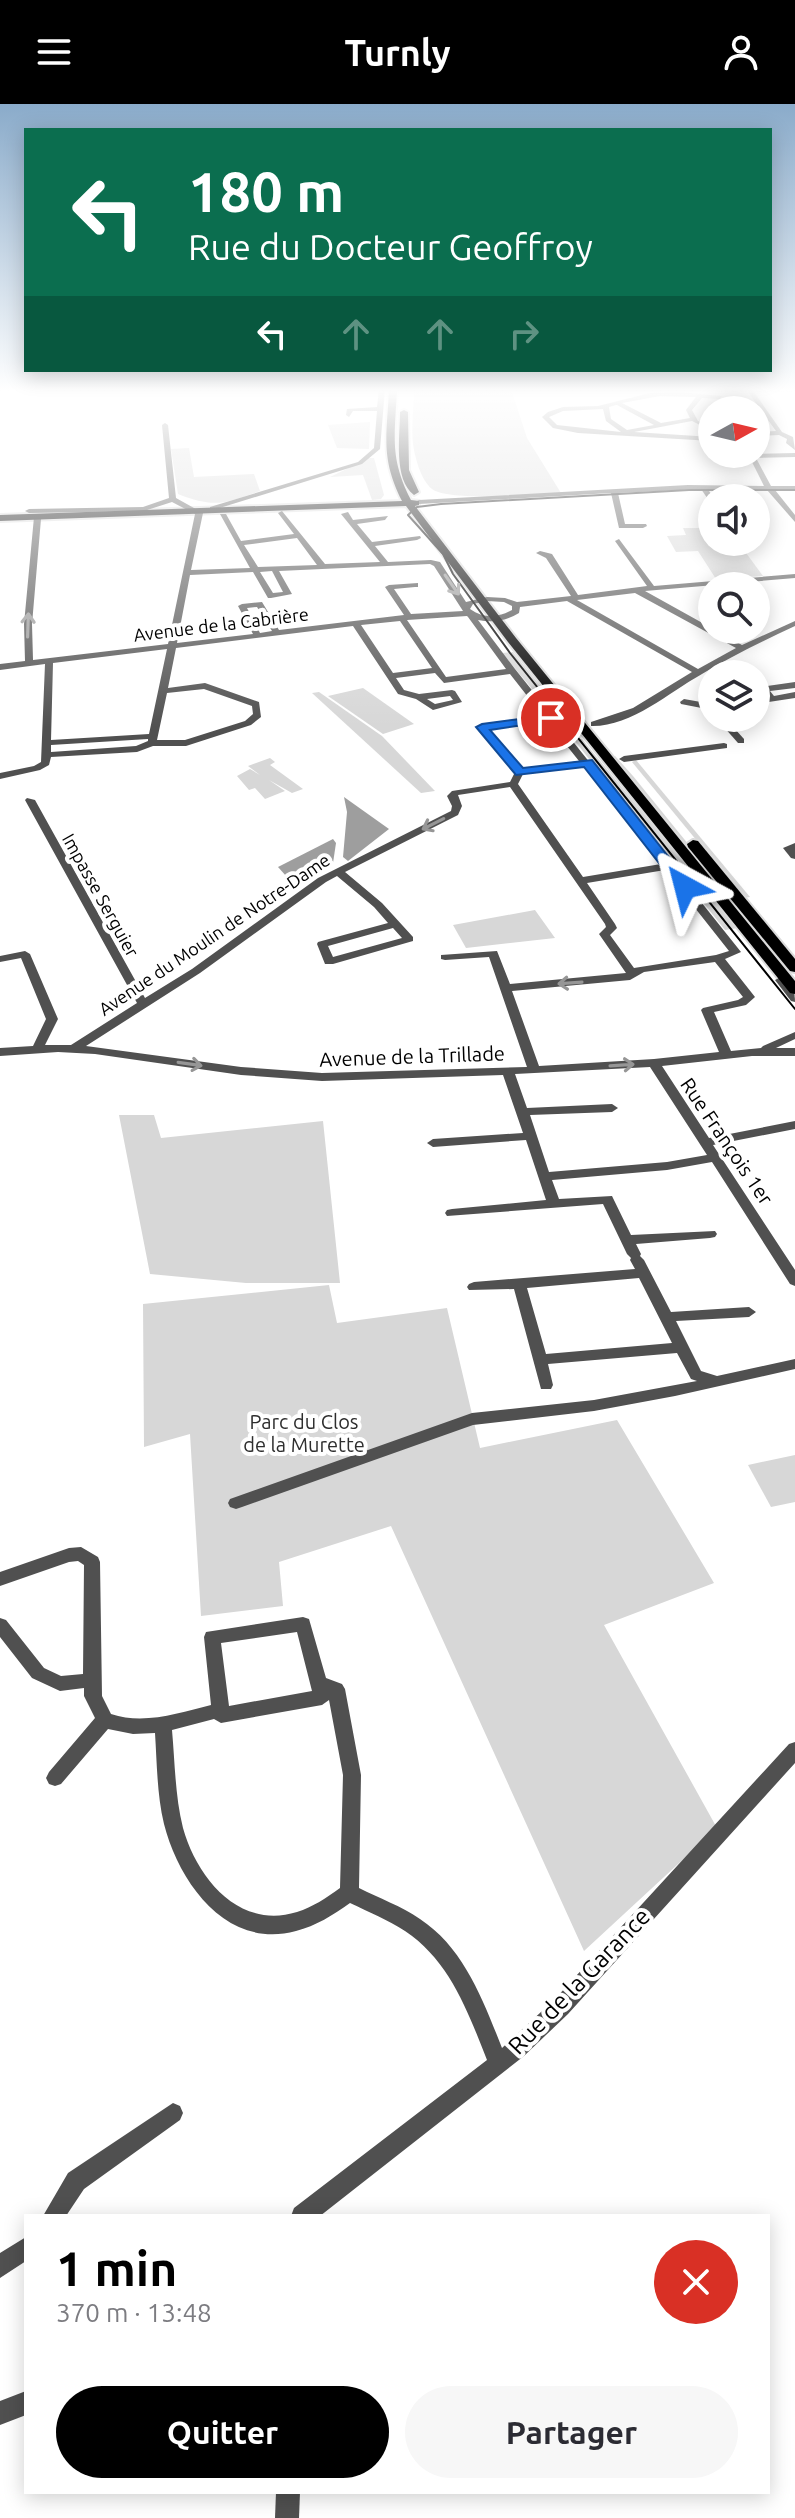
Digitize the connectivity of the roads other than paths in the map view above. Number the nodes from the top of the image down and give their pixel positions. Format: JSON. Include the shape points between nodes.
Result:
{"nodes":[{"id":1,"x":165,"y":502,"type":"edge"},
{"id":2,"x":176,"y":502,"type":"edge"},
{"id":3,"x":236,"y":502,"type":"edge"},
{"id":4,"x":243,"y":502,"type":"edge"},
{"id":5,"x":394,"y":502,"type":"edge"},
{"id":6,"x":450,"y":502,"type":"edge"},
{"id":7,"x":616,"y":502,"type":"edge"},
{"id":8,"x":781,"y":502,"type":"edge"},
{"id":9,"x":390,"y":504,"type":"junction"},
{"id":10,"x":414,"y":504,"type":"junction"},
{"id":11,"x":258,"y":508,"type":"junction"},
{"id":12,"x":144,"y":509,"type":"junction"},
{"id":13,"x":213,"y":509,"type":"junction"},
{"id":14,"x":166,"y":511,"type":"junction"},
{"id":15,"x":199,"y":511,"type":"junction"},
{"id":16,"x":282,"y":513,"type":"dead end"},
{"id":17,"x":345,"y":514,"type":"dead end"},
{"id":18,"x":34,"y":516,"type":"junction"},
{"id":19,"x":223,"y":516,"type":"dead end"},
{"id":20,"x":385,"y":518,"type":"dead end"},
{"id":21,"x":0,"y":520,"type":"edge"},
{"id":22,"x":795,"y":520,"type":"edge"},
{"id":23,"x":351,"y":522,"type":"junction"},
{"id":24,"x":643,"y":526,"type":"dead end"},
{"id":25,"x":253,"y":530,"type":"dead end"},
{"id":26,"x":298,"y":536,"type":"junction"},
{"id":27,"x":417,"y":538,"type":"dead end"},
{"id":28,"x":260,"y":541,"type":"junction"},
{"id":29,"x":619,"y":541,"type":"dead end"},
{"id":30,"x":240,"y":543,"type":"junction"},
{"id":31,"x":370,"y":544,"type":"junction"},
{"id":32,"x":540,"y":553,"type":"dead end"},
{"id":33,"x":386,"y":564,"type":"junction"},
{"id":34,"x":323,"y":567,"type":"junction"},
{"id":35,"x":274,"y":569,"type":"junction"},
{"id":36,"x":258,"y":570,"type":"junction"},
{"id":37,"x":186,"y":573,"type":"junction"},
{"id":38,"x":795,"y":576,"type":"edge"},
{"id":39,"x":415,"y":585,"type":"dead end"},
{"id":40,"x":652,"y":588,"type":"junction"},
{"id":41,"x":637,"y":590,"type":"junction"},
{"id":42,"x":572,"y":599,"type":"junction"},
{"id":43,"x":520,"y":605,"type":"junction"},
{"id":44,"x":474,"y":606,"type":"junction"},
{"id":45,"x":405,"y":618,"type":"junction"},
{"id":46,"x":501,"y":618,"type":"junction"},
{"id":47,"x":356,"y":624,"type":"junction"},
{"id":48,"x":793,"y":626,"type":"edge"},
{"id":49,"x":277,"y":633,"type":"junction"},
{"id":50,"x":258,"y":636,"type":"junction"},
{"id":51,"x":172,"y":646,"type":"junction"},
{"id":52,"x":743,"y":649,"type":"junction"},
{"id":53,"x":49,"y":661,"type":"junction"},
{"id":54,"x":29,"y":664,"type":"junction"},
{"id":55,"x":0,"y":667,"type":"edge"},
{"id":56,"x":437,"y":670,"type":"junction"},
{"id":57,"x":512,"y":671,"type":"junction"},
{"id":58,"x":697,"y":672,"type":"junction"},
{"id":59,"x":391,"y":676,"type":"junction"},
{"id":60,"x":795,"y":685,"type":"edge"},
{"id":61,"x":163,"y":691,"type":"junction"},
{"id":62,"x":795,"y":695,"type":"edge"},
{"id":63,"x":419,"y":697,"type":"dead end"},
{"id":64,"x":770,"y":699,"type":"edge"},
{"id":65,"x":773,"y":699,"type":"junction"},
{"id":66,"x":684,"y":702,"type":"dead end"},
{"id":67,"x":698,"y":705,"type":"edge"},
{"id":68,"x":551,"y":718,"type":"junction"},
{"id":69,"x":594,"y":724,"type":"junction"},
{"id":70,"x":733,"y":732,"type":"edge"},
{"id":71,"x":153,"y":740,"type":"junction"},
{"id":72,"x":741,"y":741,"type":"dead end"},
{"id":73,"x":47,"y":743,"type":"junction"},
{"id":74,"x":724,"y":746,"type":"dead end"},
{"id":75,"x":46,"y":755,"type":"junction"},
{"id":76,"x":624,"y":759,"type":"junction"},
{"id":77,"x":587,"y":763,"type":"junction"},
{"id":78,"x":520,"y":772,"type":"junction"},
{"id":79,"x":0,"y":776,"type":"edge"},
{"id":80,"x":513,"y":784,"type":"junction"},
{"id":81,"x":30,"y":800,"type":"dead end"},
{"id":82,"x":795,"y":846,"type":"edge"},
{"id":83,"x":795,"y":856,"type":"edge"},
{"id":84,"x":669,"y":866,"type":"junction"},
{"id":85,"x":337,"y":871,"type":"junction"},
{"id":86,"x":580,"y":881,"type":"junction"},
{"id":87,"x":395,"y":924,"type":"junction"},
{"id":88,"x":445,"y":957,"type":"dead end"},
{"id":89,"x":718,"y":958,"type":"junction"},
{"id":90,"x":769,"y":958,"type":"junction"},
{"id":91,"x":0,"y":959,"type":"edge"},
{"id":92,"x":795,"y":968,"type":"edge"},
{"id":93,"x":632,"y":973,"type":"junction"},
{"id":94,"x":506,"y":988,"type":"junction"},
{"id":95,"x":795,"y":990,"type":"edge"},
{"id":96,"x":795,"y":999,"type":"edge"},
{"id":97,"x":143,"y":1004,"type":"junction"},
{"id":98,"x":795,"y":1035,"type":"edge"},
{"id":99,"x":37,"y":1049,"type":"junction"},
{"id":100,"x":73,"y":1049,"type":"junction"},
{"id":101,"x":0,"y":1052,"type":"edge"},
{"id":102,"x":752,"y":1052,"type":"junction"},
{"id":103,"x":795,"y":1052,"type":"edge"},
{"id":104,"x":726,"y":1054,"type":"junction"},
{"id":105,"x":654,"y":1063,"type":"junction"},
{"id":106,"x":534,"y":1070,"type":"junction"},
{"id":107,"x":508,"y":1071,"type":"junction"},
{"id":108,"x":612,"y":1108,"type":"dead end"},
{"id":109,"x":522,"y":1112,"type":"junction"},
{"id":110,"x":795,"y":1125,"type":"edge"},
{"id":111,"x":530,"y":1136,"type":"junction"},
{"id":112,"x":433,"y":1143,"type":"dead end"},
{"id":113,"x":704,"y":1143,"type":"junction"},
{"id":114,"x":713,"y":1158,"type":"junction"},
{"id":115,"x":596,"y":1173,"type":"junction"},
{"id":116,"x":543,"y":1177,"type":"junction"},
{"id":117,"x":607,"y":1199,"type":"junction"},
{"id":118,"x":554,"y":1204,"type":"junction"},
{"id":119,"x":452,"y":1213,"type":"dead end"},
{"id":120,"x":710,"y":1234,"type":"dead end"},
{"id":121,"x":627,"y":1240,"type":"junction"},
{"id":122,"x":638,"y":1262,"type":"junction"},
{"id":123,"x":795,"y":1281,"type":"edge"},
{"id":124,"x":519,"y":1284,"type":"junction"},
{"id":125,"x":474,"y":1287,"type":"dead end"},
{"id":126,"x":749,"y":1312,"type":"dead end"},
{"id":127,"x":667,"y":1317,"type":"junction"},
{"id":128,"x":682,"y":1347,"type":"junction"},
{"id":129,"x":540,"y":1360,"type":"junction"},
{"id":130,"x":795,"y":1364,"type":"edge"},
{"id":131,"x":717,"y":1382,"type":"junction"},
{"id":132,"x":546,"y":1385,"type":"dead end"},
{"id":133,"x":236,"y":1503,"type":"dead end"},
{"id":134,"x":0,"y":1579,"type":"edge"},
{"id":135,"x":0,"y":1625,"type":"edge"},
{"id":136,"x":92,"y":1680,"type":"junction"},
{"id":137,"x":319,"y":1683,"type":"junction"},
{"id":138,"x":221,"y":1710,"type":"junction"},
{"id":139,"x":105,"y":1720,"type":"junction"},
{"id":140,"x":163,"y":1724,"type":"junction"},
{"id":141,"x":795,"y":1750,"type":"edge"},
{"id":142,"x":55,"y":1778,"type":"dead end"},
{"id":143,"x":349,"y":1893,"type":"junction"},
{"id":144,"x":498,"y":2063,"type":"junction"},
{"id":145,"x":173,"y":2113,"type":"dead end"},
{"id":146,"x":55,"y":2214,"type":"edge"},
{"id":147,"x":305,"y":2214,"type":"edge"},
{"id":148,"x":24,"y":2249,"type":"edge"},
{"id":149,"x":0,"y":2267,"type":"edge"},
{"id":150,"x":24,"y":2404,"type":"edge"},
{"id":151,"x":0,"y":2413,"type":"edge"},
{"id":152,"x":288,"y":2494,"type":"edge"},
{"id":153,"x":287,"y":2518,"type":"edge"}],
"edges":[{"from":1,"to":12,"type":"street"},
{"from":2,"to":15,"type":"street"},
{"from":3,"to":13,"type":"street"},
{"from":4,"to":11,"type":"street"},
{"from":5,"to":9,"type":"main road"},
{"from":6,"to":10,"type":"street"},
{"from":7,"to":24,"type":"street","via":[[622,526]]},
{"from":8,"to":22,"type":"street"},
{"from":9,"to":10,"type":"main road"},
{"from":9,"to":11,"type":"main road"},
{"from":10,"to":15,"type":"main road"},
{"from":10,"to":44,"type":"main road","via":[[467,578]]},
{"from":10,"to":44,"type":"main road","via":[[427,513]]},
{"from":11,"to":13,"type":"main road"},
{"from":12,"to":14,"type":"street"},
{"from":12,"to":18,"type":"street"},
{"from":13,"to":15,"type":"main road"},
{"from":14,"to":15,"type":"main road"},
{"from":14,"to":18,"type":"main road"},
{"from":15,"to":18,"type":"main road"},
{"from":15,"to":37,"type":"street"},
{"from":16,"to":26,"type":"street"},
{"from":17,"to":23,"type":"street"},
{"from":18,"to":21,"type":"main road"},
{"from":18,"to":21,"type":"main road"},
{"from":54,"to":18,"type":"street","one_way":true},
{"from":19,"to":30,"type":"street"},
{"from":20,"to":23,"type":"street"},
{"from":23,"to":31,"type":"street"},
{"from":25,"to":28,"type":"street"},
{"from":26,"to":28,"type":"street"},
{"from":26,"to":34,"type":"street"},
{"from":27,"to":31,"type":"street"},
{"from":28,"to":30,"type":"street"},
{"from":29,"to":40,"type":"street"},
{"from":30,"to":36,"type":"street"},
{"from":31,"to":33,"type":"street"},
{"from":32,"to":42,"type":"street","via":[[549,556]]},
{"from":33,"to":34,"type":"street"},
{"from":33,"to":44,"type":"street","one_way":true,"via":[[434,563]]},
{"from":34,"to":35,"type":"street"},
{"from":35,"to":36,"type":"street"},
{"from":35,"to":36,"type":"street","via":[[288,594],[271,596]]},
{"from":36,"to":37,"type":"street"},
{"from":37,"to":51,"type":"street"},
{"from":38,"to":40,"type":"street"},
{"from":39,"to":45,"type":"street","via":[[389,587]]},
{"from":40,"to":41,"type":"street"},
{"from":41,"to":42,"type":"street"},
{"from":41,"to":52,"type":"street"},
{"from":42,"to":43,"type":"street"},
{"from":42,"to":58,"type":"street"},
{"from":43,"to":44,"type":"street","via":[[505,600]]},
{"from":43,"to":46,"type":"street"},
{"from":44,"to":45,"type":"street","name":"Avenue de la Cabrière"},
{"from":44,"to":46,"type":"main road"},
{"from":44,"to":46,"type":"street"},
{"from":44,"to":57,"type":"street"},
{"from":45,"to":47,"type":"street","name":"Avenue de la Cabrière"},
{"from":45,"to":56,"type":"street"},
{"from":46,"to":69,"type":"main road"},
{"from":46,"to":90,"type":"main road"},
{"from":47,"to":49,"type":"street","name":"Avenue de la Cabrière"},
{"from":47,"to":59,"type":"street"},
{"from":48,"to":52,"type":"street"},
{"from":49,"to":50,"type":"street","name":"Avenue de la Cabrière"},
{"from":49,"to":50,"type":"street","via":[[259,604],[242,606]]},
{"from":50,"to":51,"type":"street","name":"Avenue de la Cabrière"},
{"from":51,"to":53,"type":"street","name":"Avenue de la Cabrière"},
{"from":51,"to":61,"type":"street"},
{"from":52,"to":58,"type":"street"},
{"from":53,"to":54,"type":"street","name":"Avenue de la Cabrière"},
{"from":53,"to":73,"type":"street"},
{"from":54,"to":55,"type":"street","name":"Avenue de la Cabrière"},
{"from":56,"to":57,"type":"street","via":[[444,680]]},
{"from":56,"to":59,"type":"street"},
{"from":57,"to":68,"type":"street"},
{"from":58,"to":69,"type":"street","via":[[618,720]]},
{"from":59,"to":63,"type":"street","via":[[401,692]]},
{"from":60,"to":65,"type":"street","via":[[763,689]]},
{"from":61,"to":71,"type":"street"},
{"from":61,"to":71,"type":"street","via":[[205,686],[256,704],[258,715],[186,743]]},
{"from":62,"to":65,"type":"street"},
{"from":64,"to":65,"type":"street"},
{"from":66,"to":67,"type":"street"},
{"from":68,"to":77,"type":"street"},
{"from":68,"to":78,"type":"street","via":[[482,727]]},
{"from":69,"to":76,"type":"main road"},
{"from":70,"to":72,"type":"street"},
{"from":71,"to":73,"type":"street"},
{"from":71,"to":75,"type":"street","via":[[137,749]]},
{"from":73,"to":75,"type":"street"},
{"from":74,"to":76,"type":"street"},
{"from":75,"to":79,"type":"street","via":[[43,766]]},
{"from":76,"to":92,"type":"main road"},
{"from":77,"to":78,"type":"street"},
{"from":77,"to":84,"type":"street"},
{"from":78,"to":80,"type":"street"},
{"from":80,"to":85,"type":"street","name":"Avenue du Moulin de Notre-Dame","one_way":true,"via":[[455,793],[455,813]]},
{"from":80,"to":86,"type":"street"},
{"from":81,"to":97,"type":"street","name":"Impasse Serguier"},
{"from":82,"to":83,"type":"street","via":[[788,848]]},
{"from":84,"to":86,"type":"street"},
{"from":84,"to":89,"type":"street","via":[[736,952]]},
{"from":85,"to":87,"type":"street"},
{"from":85,"to":97,"type":"street","name":"Avenue du Moulin de Notre-Dame"},
{"from":86,"to":93,"type":"street","via":[[612,928],[604,934]]},
{"from":87,"to":87,"type":"street","via":[[409,939],[329,962],[322,944]]},
{"from":88,"to":94,"type":"street","via":[[493,953]]},
{"from":89,"to":93,"type":"street"},
{"from":89,"to":104,"type":"street","via":[[749,997],[707,1010]]},
{"from":90,"to":95,"type":"main road"},
{"from":90,"to":96,"type":"street"},
{"from":91,"to":99,"type":"street","via":[[25,954],[52,1019]]},
{"from":93,"to":94,"type":"street","one_way":true,"via":[[610,980]]},
{"from":94,"to":106,"type":"street"},
{"from":97,"to":100,"type":"street","name":"Avenue du Moulin de Notre-Dame"},
{"from":98,"to":102,"type":"street","name":"Avenue de la Trillade"},
{"from":99,"to":100,"type":"street"},
{"from":99,"to":101,"type":"street"},
{"from":100,"to":107,"type":"street","name":"Avenue de la Trillade","one_way":true,"via":[[294,1076]]},
{"from":102,"to":103,"type":"street","name":"Avenue de la Trillade"},
{"from":102,"to":104,"type":"street","name":"Avenue de la Trillade"},
{"from":104,"to":105,"type":"street","name":"Avenue de la Trillade"},
{"from":106,"to":105,"type":"street","name":"Avenue de la Trillade","one_way":true},
{"from":105,"to":113,"type":"street","name":"Rue François 1er"},
{"from":106,"to":107,"type":"street","name":"Avenue de la Trillade"},
{"from":107,"to":109,"type":"street"},
{"from":108,"to":109,"type":"street"},
{"from":109,"to":111,"type":"street"},
{"from":110,"to":113,"type":"street"},
{"from":111,"to":112,"type":"street"},
{"from":111,"to":116,"type":"street"},
{"from":113,"to":114,"type":"street","name":"Rue François 1er"},
{"from":114,"to":115,"type":"street"},
{"from":114,"to":123,"type":"street","name":"Rue François 1er"},
{"from":115,"to":116,"type":"street"},
{"from":115,"to":117,"type":"street"},
{"from":116,"to":118,"type":"street"},
{"from":117,"to":118,"type":"street"},
{"from":117,"to":121,"type":"street"},
{"from":118,"to":119,"type":"street"},
{"from":120,"to":121,"type":"street"},
{"from":121,"to":122,"type":"street"},
{"from":122,"to":124,"type":"street"},
{"from":122,"to":127,"type":"street"},
{"from":124,"to":125,"type":"street"},
{"from":124,"to":129,"type":"street"},
{"from":126,"to":127,"type":"street"},
{"from":127,"to":128,"type":"street"},
{"from":128,"to":129,"type":"street"},
{"from":128,"to":131,"type":"street","via":[[696,1375]]},
{"from":129,"to":132,"type":"street"},
{"from":130,"to":131,"type":"street"},
{"from":131,"to":133,"type":"street","via":[[658,1395],[472,1419]]},
{"from":134,"to":136,"type":"street","via":[[69,1555],[81,1554],[92,1562]]},
{"from":135,"to":136,"type":"street","via":[[38,1673],[60,1684]]},
{"from":136,"to":139,"type":"street"},
{"from":137,"to":138,"type":"street","via":[[322,1697],[221,1715]]},
{"from":137,"to":138,"type":"street","via":[[303,1624],[212,1637]]},
{"from":137,"to":143,"type":"street","via":[[336,1689],[352,1775]]},
{"from":138,"to":140,"type":"street"},
{"from":139,"to":140,"type":"street","via":[[120,1727]]},
{"from":139,"to":142,"type":"street"},
{"from":140,"to":143,"type":"street","via":[[177,1838],[193,1875],[225,1911],[256,1925],[288,1926],[324,1913]]},
{"from":141,"to":144,"type":"street","name":"Rue de la Garance","via":[[561,2007]]},
{"from":143,"to":144,"type":"street","via":[[420,1930],[451,1961]]},
{"from":144,"to":147,"type":"street","name":"Rue de la Garance"},
{"from":145,"to":146,"type":"street","via":[[76,2181]]},
{"from":148,"to":149,"type":"street"},
{"from":150,"to":151,"type":"street"},
{"from":152,"to":153,"type":"street"}]}
